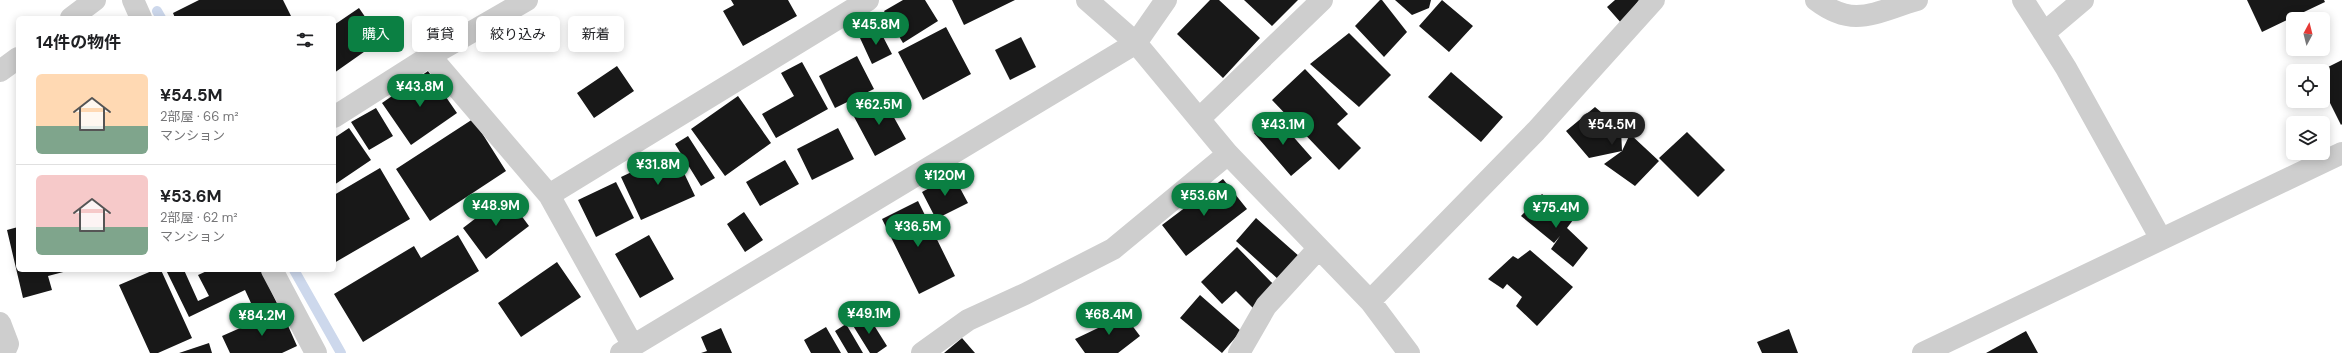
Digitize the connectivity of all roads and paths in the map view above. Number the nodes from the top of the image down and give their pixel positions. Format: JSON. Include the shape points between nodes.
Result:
{"nodes":[{"id":1,"x":95,"y":0,"type":"edge"},
{"id":2,"x":133,"y":0,"type":"edge"},
{"id":3,"x":527,"y":0,"type":"edge"},
{"id":4,"x":868,"y":0,"type":"edge"},
{"id":5,"x":1088,"y":0,"type":"edge"},
{"id":6,"x":1166,"y":0,"type":"edge"},
{"id":7,"x":1322,"y":0,"type":"edge"},
{"id":8,"x":1654,"y":0,"type":"edge"},
{"id":9,"x":1816,"y":0,"type":"edge"},
{"id":10,"x":1916,"y":0,"type":"edge"},
{"id":11,"x":2023,"y":0,"type":"edge"},
{"id":12,"x":2083,"y":0,"type":"edge"},
{"id":13,"x":74,"y":16,"type":"edge"},
{"id":14,"x":141,"y":16,"type":"edge"},
{"id":15,"x":2044,"y":33,"type":"junction"},
{"id":16,"x":1136,"y":43,"type":"junction"},
{"id":17,"x":430,"y":56,"type":"junction"},
{"id":18,"x":16,"y":59,"type":"edge"},
{"id":19,"x":0,"y":71,"type":"edge"},
{"id":20,"x":336,"y":116,"type":"edge"},
{"id":21,"x":1199,"y":119,"type":"junction"},
{"id":22,"x":2342,"y":153,"type":"edge"},
{"id":23,"x":1228,"y":154,"type":"junction"},
{"id":24,"x":549,"y":195,"type":"junction"},
{"id":25,"x":2161,"y":239,"type":"junction"},
{"id":26,"x":1318,"y":249,"type":"junction"},
{"id":27,"x":273,"y":272,"type":"edge"},
{"id":28,"x":1370,"y":301,"type":"junction"},
{"id":29,"x":0,"y":322,"type":"edge"},
{"id":30,"x":627,"y":350,"type":"edge"},
{"id":31,"x":4,"y":353,"type":"edge"},
{"id":32,"x":316,"y":353,"type":"edge"},
{"id":33,"x":922,"y":353,"type":"edge"},
{"id":34,"x":1239,"y":353,"type":"edge"},
{"id":35,"x":1409,"y":353,"type":"edge"},
{"id":36,"x":1923,"y":353,"type":"edge"}],
"edges":[{"from":1,"to":13,"type":"street"},
{"from":2,"to":14,"type":"street"},
{"from":3,"to":17,"type":"street"},
{"from":4,"to":24,"type":"street"},
{"from":5,"to":16,"type":"street"},
{"from":6,"to":16,"type":"street"},
{"from":7,"to":21,"type":"street"},
{"from":8,"to":28,"type":"street","via":[[1536,131]]},
{"from":9,"to":10,"type":"street","via":[[1832,12],[1856,18]]},
{"from":11,"to":15,"type":"street"},
{"from":12,"to":15,"type":"street"},
{"from":15,"to":25,"type":"street","via":[[2070,74]]},
{"from":16,"to":21,"type":"street"},
{"from":16,"to":30,"type":"street"},
{"from":17,"to":20,"type":"street"},
{"from":17,"to":24,"type":"street"},
{"from":18,"to":19,"type":"street"},
{"from":21,"to":23,"type":"street"},
{"from":22,"to":25,"type":"street"},
{"from":23,"to":26,"type":"street"},
{"from":23,"to":33,"type":"street","via":[[1114,249],[968,320]]},
{"from":24,"to":30,"type":"street"},
{"from":25,"to":36,"type":"street"},
{"from":26,"to":28,"type":"street"},
{"from":26,"to":34,"type":"street","via":[[1266,306]]},
{"from":27,"to":32,"type":"street"},
{"from":28,"to":35,"type":"street"},
{"from":29,"to":31,"type":"street","via":[[8,344]]}]}
